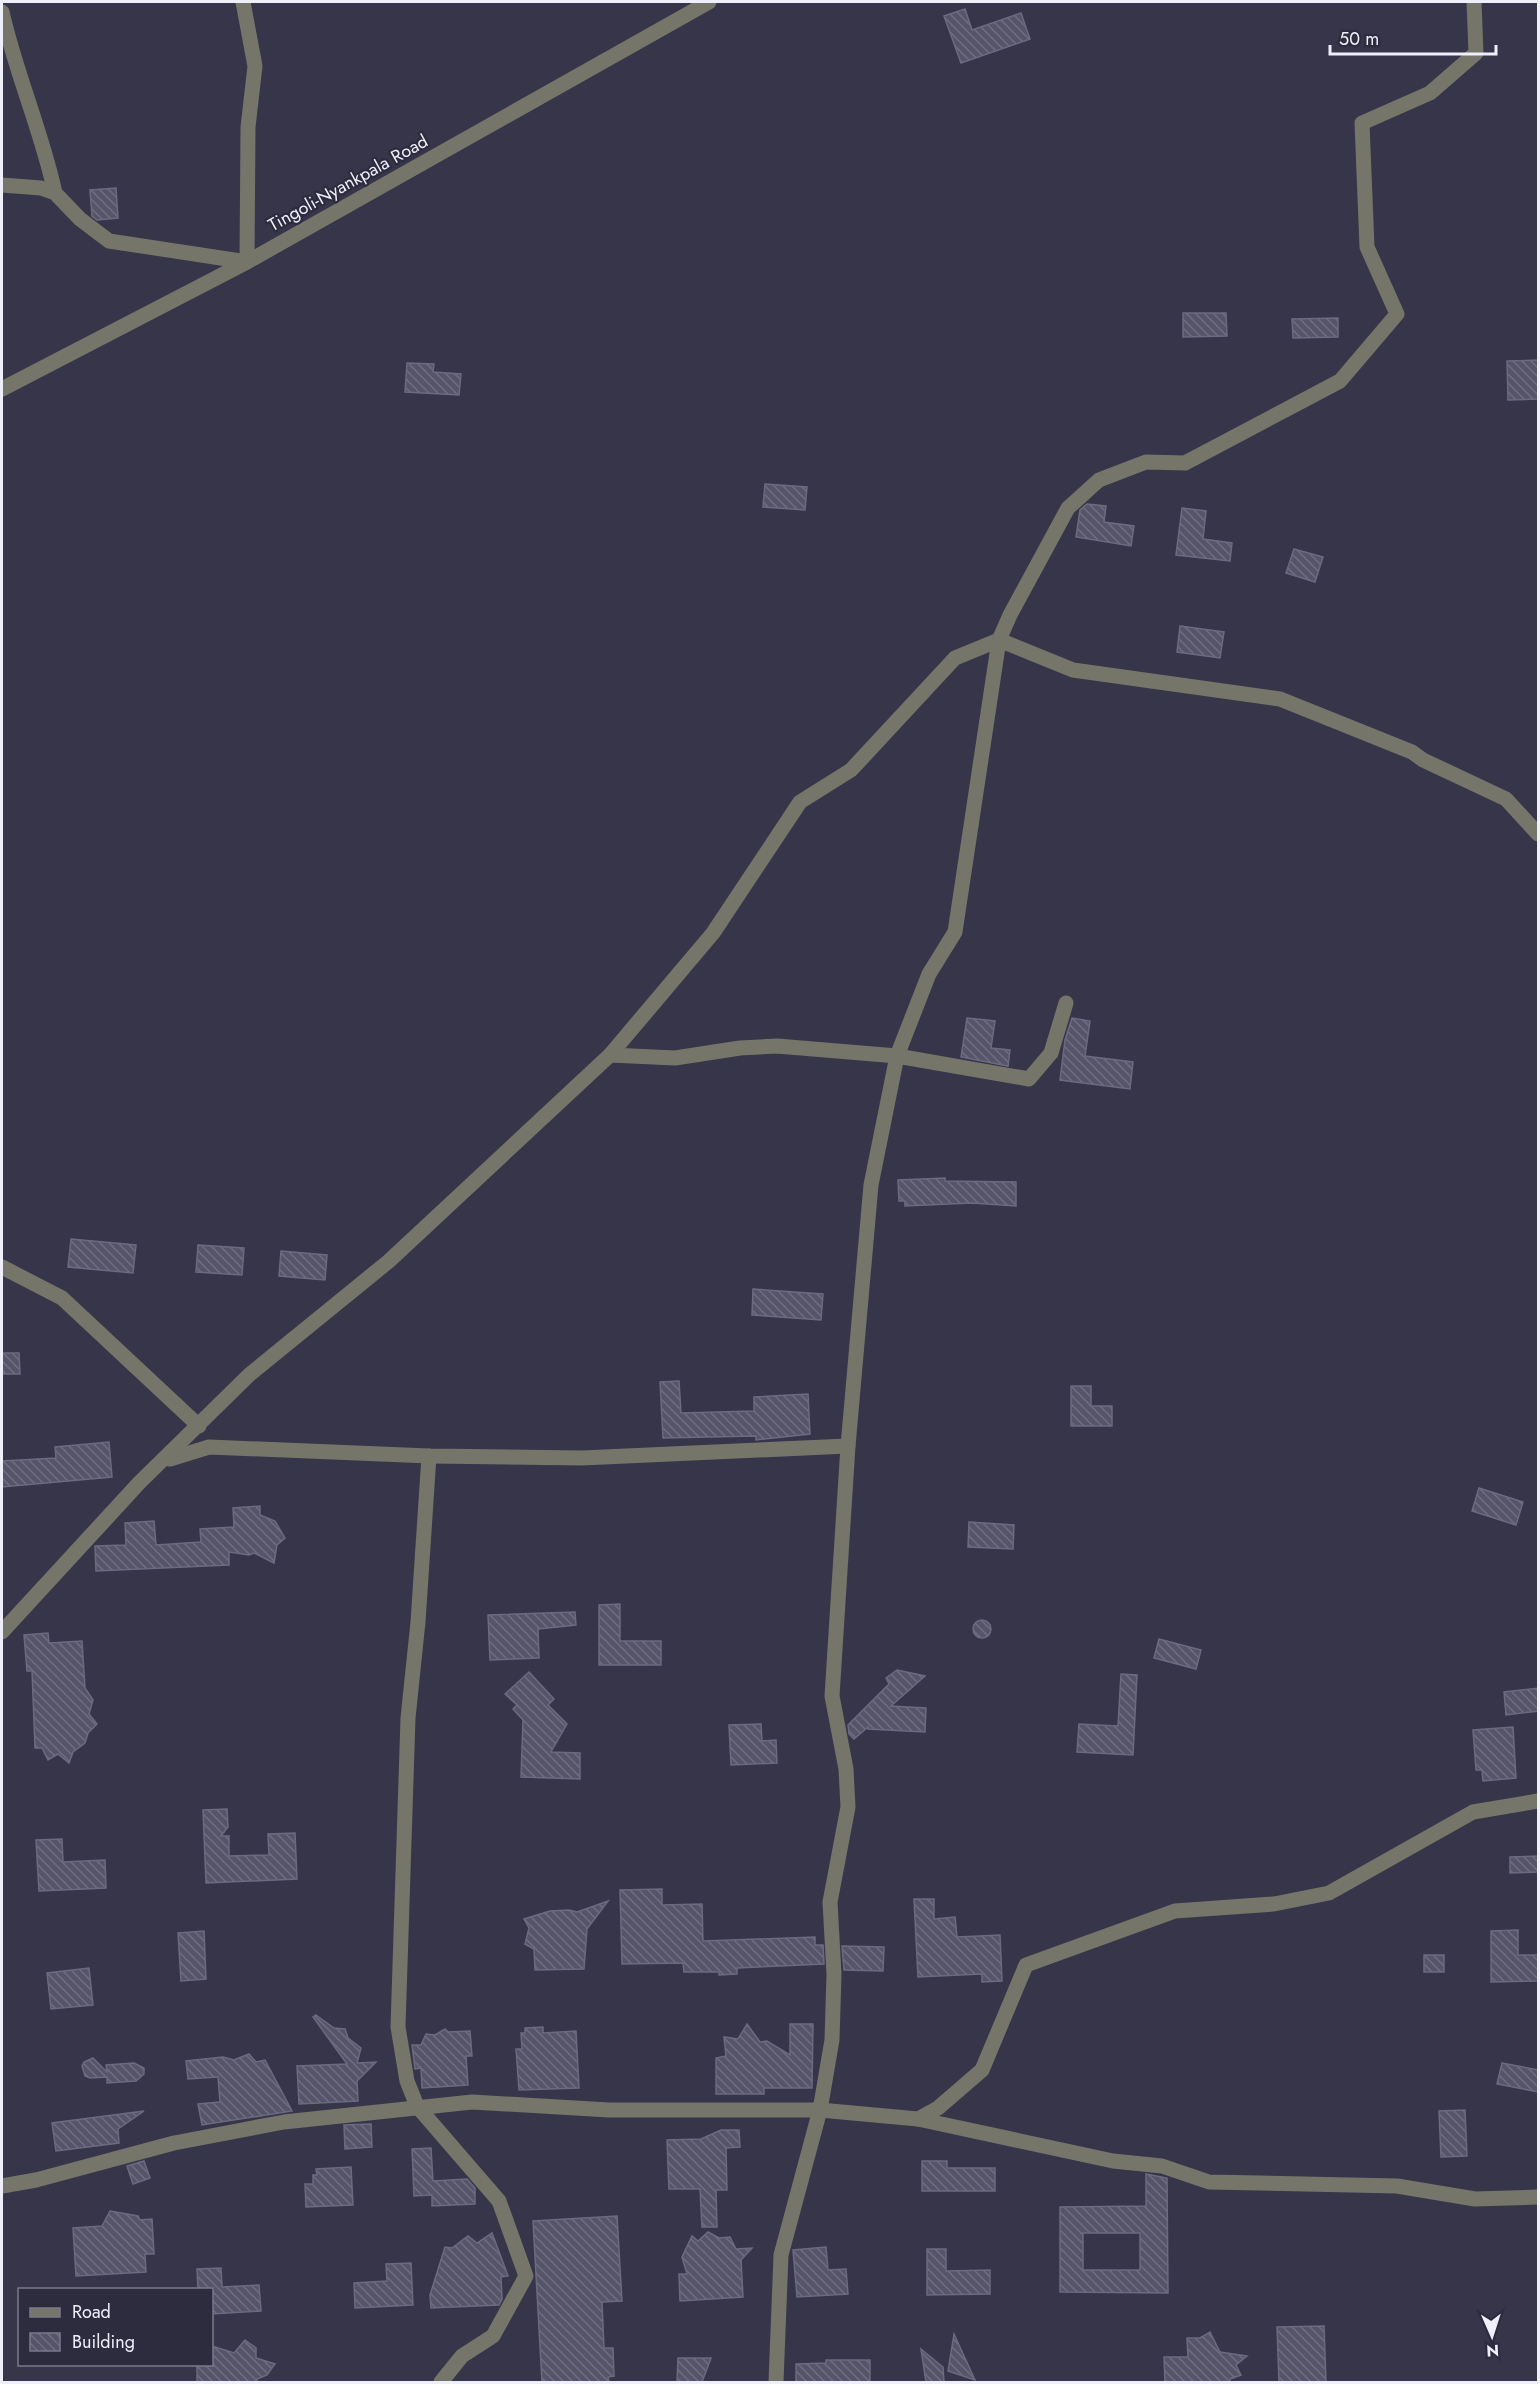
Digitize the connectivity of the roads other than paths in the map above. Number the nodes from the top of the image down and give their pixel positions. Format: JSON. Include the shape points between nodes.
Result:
{"nodes":[{"id":1,"x":243,"y":2,"type":"edge"},
{"id":2,"x":709,"y":2,"type":"edge"},
{"id":3,"x":1474,"y":2,"type":"edge"},
{"id":4,"x":2,"y":12,"type":"edge"},
{"id":5,"x":2,"y":185,"type":"edge"},
{"id":6,"x":55,"y":193,"type":"junction"},
{"id":7,"x":247,"y":262,"type":"junction"},
{"id":8,"x":2,"y":389,"type":"edge"},
{"id":9,"x":999,"y":640,"type":"junction"},
{"id":10,"x":1539,"y":834,"type":"edge"},
{"id":11,"x":1066,"y":1003,"type":"dead end"},
{"id":12,"x":610,"y":1055,"type":"junction"},
{"id":13,"x":897,"y":1056,"type":"junction"},
{"id":14,"x":2,"y":1267,"type":"edge"},
{"id":15,"x":199,"y":1426,"type":"junction"},
{"id":16,"x":848,"y":1446,"type":"junction"},
{"id":17,"x":429,"y":1456,"type":"junction"},
{"id":18,"x":164,"y":1461,"type":"junction"},
{"id":19,"x":2,"y":1632,"type":"edge"},
{"id":20,"x":1539,"y":1802,"type":"edge"},
{"id":21,"x":417,"y":2106,"type":"junction"},
{"id":22,"x":820,"y":2110,"type":"junction"},
{"id":23,"x":918,"y":2119,"type":"junction"},
{"id":24,"x":2,"y":2186,"type":"edge"},
{"id":25,"x":1539,"y":2197,"type":"edge"},
{"id":26,"x":441,"y":2382,"type":"edge"},
{"id":27,"x":776,"y":2382,"type":"edge"}],
"edges":[{"from":1,"to":7,"type":"street","via":[[255,66],[248,127]]},
{"from":2,"to":7,"type":"street","name":"Tingoli-Nyankpala Road"},
{"from":3,"to":9,"type":"street","via":[[1476,53],[1430,93],[1362,123],[1367,247],[1397,314],[1340,381],[1185,463],[1146,462],[1099,480],[1068,508]]},
{"from":4,"to":6,"type":"street","via":[[13,61],[48,158]]},
{"from":5,"to":6,"type":"street"},
{"from":6,"to":7,"type":"street","via":[[109,241]]},
{"from":7,"to":8,"type":"street","name":"Tingoli-Nyankpala Road"},
{"from":9,"to":10,"type":"street","via":[[1072,670],[1280,699],[1412,752],[1506,799]]},
{"from":9,"to":12,"type":"street","via":[[955,658],[851,770],[800,802],[713,933]]},
{"from":9,"to":13,"type":"street","via":[[955,932],[929,974]]},
{"from":11,"to":13,"type":"street","via":[[1051,1053],[1029,1079]]},
{"from":12,"to":13,"type":"street","via":[[675,1058],[777,1046]]},
{"from":12,"to":15,"type":"street","via":[[389,1261],[249,1376]]},
{"from":13,"to":16,"type":"street","via":[[872,1185]]},
{"from":14,"to":15,"type":"street","via":[[62,1298]]},
{"from":15,"to":18,"type":"street"},
{"from":16,"to":17,"type":"street","via":[[582,1458]]},
{"from":16,"to":22,"type":"street","via":[[832,1696],[846,1769],[848,1807],[830,1902],[832,2040]]},
{"from":17,"to":18,"type":"street","via":[[210,1447]]},
{"from":17,"to":21,"type":"street","via":[[408,1718],[398,2027],[407,2081]]},
{"from":18,"to":19,"type":"street"},
{"from":20,"to":23,"type":"street","via":[[1473,1812],[1329,1893],[1274,1904],[1175,1911],[1026,1965],[982,2070],[938,2108]]},
{"from":21,"to":22,"type":"street","via":[[472,2102],[609,2110]]},
{"from":21,"to":24,"type":"street","via":[[284,2122],[174,2143]]},
{"from":21,"to":26,"type":"street","via":[[499,2201],[526,2276],[493,2336],[462,2356]]},
{"from":22,"to":23,"type":"street"},
{"from":22,"to":27,"type":"street","via":[[781,2255]]},
{"from":23,"to":25,"type":"street","via":[[1113,2161],[1162,2166],[1209,2182],[1396,2186],[1475,2199]]}]}
